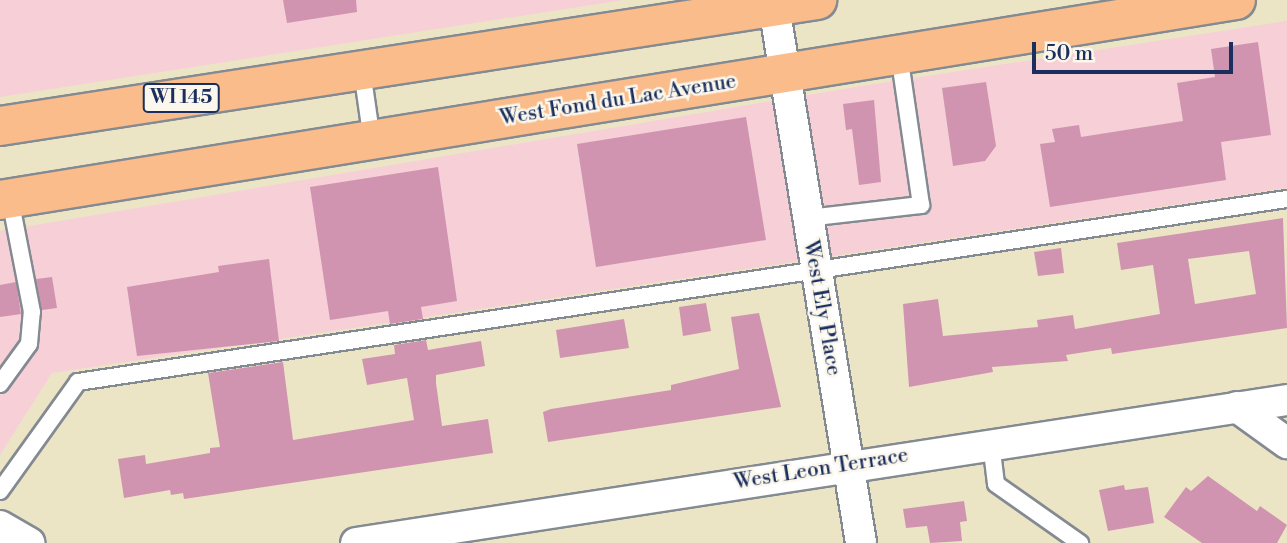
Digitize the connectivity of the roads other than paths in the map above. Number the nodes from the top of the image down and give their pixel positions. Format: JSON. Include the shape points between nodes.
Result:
{"nodes":[{"id":1,"x":817,"y":0,"type":"edge"},
{"id":2,"x":1236,"y":0,"type":"edge"},
{"id":3,"x":774,"y":3,"type":"edge"},
{"id":4,"x":899,"y":54,"type":"junction"},
{"id":5,"x":362,"y":71,"type":"junction"},
{"id":6,"x":785,"y":73,"type":"junction"},
{"id":7,"x":0,"y":126,"type":"edge"},
{"id":8,"x":372,"y":140,"type":"junction"},
{"id":9,"x":5,"y":199,"type":"edge"},
{"id":10,"x":1287,"y":199,"type":"edge"},
{"id":11,"x":807,"y":218,"type":"junction"},
{"id":12,"x":815,"y":271,"type":"junction"},
{"id":13,"x":0,"y":384,"type":"edge"},
{"id":14,"x":1287,"y":400,"type":"edge"},
{"id":15,"x":1237,"y":407,"type":"junction"},
{"id":16,"x":991,"y":443,"type":"junction"},
{"id":17,"x":1287,"y":443,"type":"edge"},
{"id":18,"x":850,"y":464,"type":"junction"},
{"id":19,"x":0,"y":491,"type":"edge"},
{"id":20,"x":1,"y":528,"type":"edge"},
{"id":21,"x":29,"y":543,"type":"edge"},
{"id":22,"x":356,"y":543,"type":"edge"},
{"id":23,"x":861,"y":543,"type":"edge"},
{"id":24,"x":1080,"y":543,"type":"edge"}],
"edges":[{"from":1,"to":3,"type":"main road","number":"WI 145"},
{"from":2,"to":4,"type":"main road","name":"West Fond du Lac Avenue"},
{"from":3,"to":5,"type":"main road","number":"WI 145"},
{"from":3,"to":6,"type":"street","name":"West Ely Place"},
{"from":4,"to":6,"type":"main road","name":"West Fond du Lac Avenue"},
{"from":4,"to":11,"type":"lane","via":[[921,205]]},
{"from":5,"to":7,"type":"main road","number":"WI 145"},
{"from":5,"to":8,"type":"lane"},
{"from":6,"to":8,"type":"main road","name":"West Fond du Lac Avenue"},
{"from":6,"to":11,"type":"street","name":"West Ely Place"},
{"from":8,"to":9,"type":"main road","name":"West Fond du Lac Avenue"},
{"from":9,"to":13,"type":"lane","via":[[32,312],[29,344]]},
{"from":10,"to":12,"type":"lane"},
{"from":11,"to":12,"type":"street","name":"West Ely Place"},
{"from":12,"to":18,"type":"street","name":"West Ely Place"},
{"from":12,"to":19,"type":"lane","via":[[78,382]]},
{"from":14,"to":15,"type":"street","name":"West Leon Terrace"},
{"from":15,"to":16,"type":"street","name":"West Leon Terrace"},
{"from":15,"to":17,"type":"street"},
{"from":16,"to":18,"type":"street","name":"West Leon Terrace"},
{"from":16,"to":24,"type":"lane","via":[[996,484]]},
{"from":18,"to":22,"type":"street","name":"West Leon Terrace"},
{"from":18,"to":23,"type":"street","name":"West Ely Place"},
{"from":20,"to":21,"type":"street"}]}
